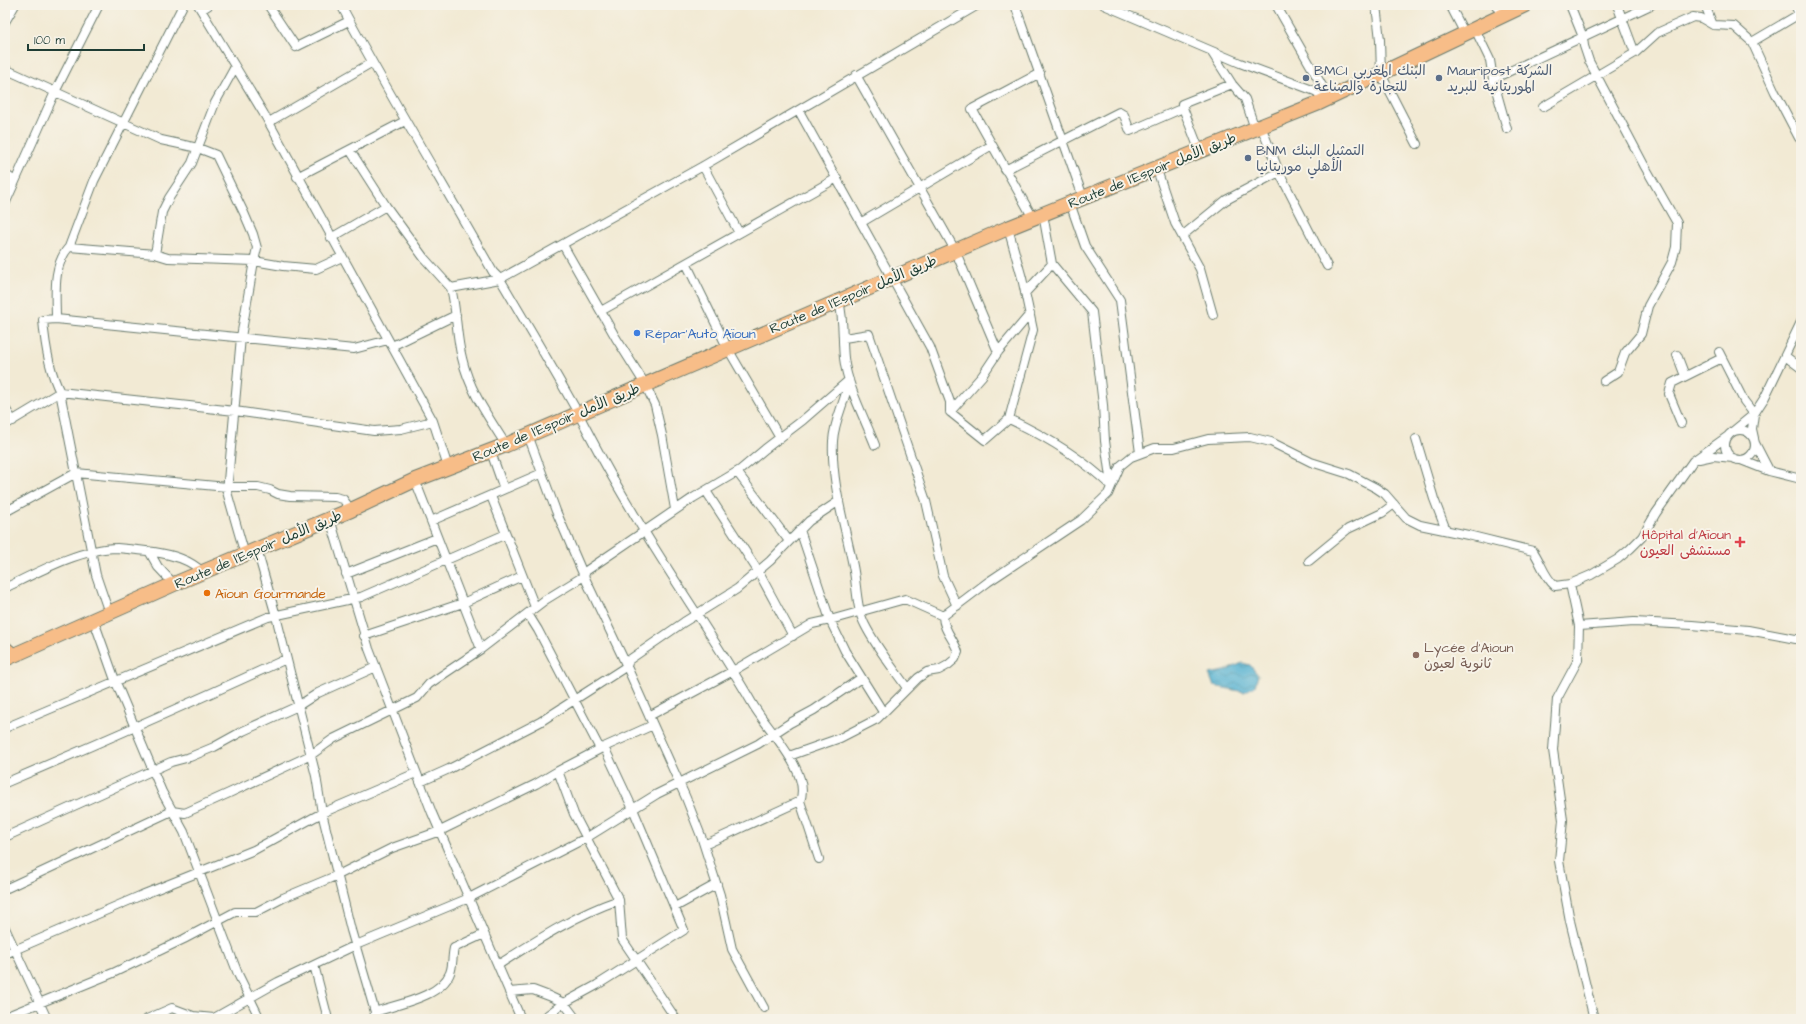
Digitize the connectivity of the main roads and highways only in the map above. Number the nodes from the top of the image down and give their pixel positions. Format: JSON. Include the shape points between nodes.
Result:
{"nodes":[{"id":1,"x":1525,"y":5,"type":"edge"},
{"id":2,"x":1499,"y":11,"type":"edge"},
{"id":3,"x":8,"y":654,"type":"edge"}],
"edges":[{"from":1,"to":2,"type":"highway","name":"Route de l’Espoir طريق الأمل"},
{"from":2,"to":3,"type":"highway","name":"Route de l’Espoir طريق الأمل","via":[[1470,32],[1328,99],[955,250],[506,446],[415,480],[94,620]]}]}
